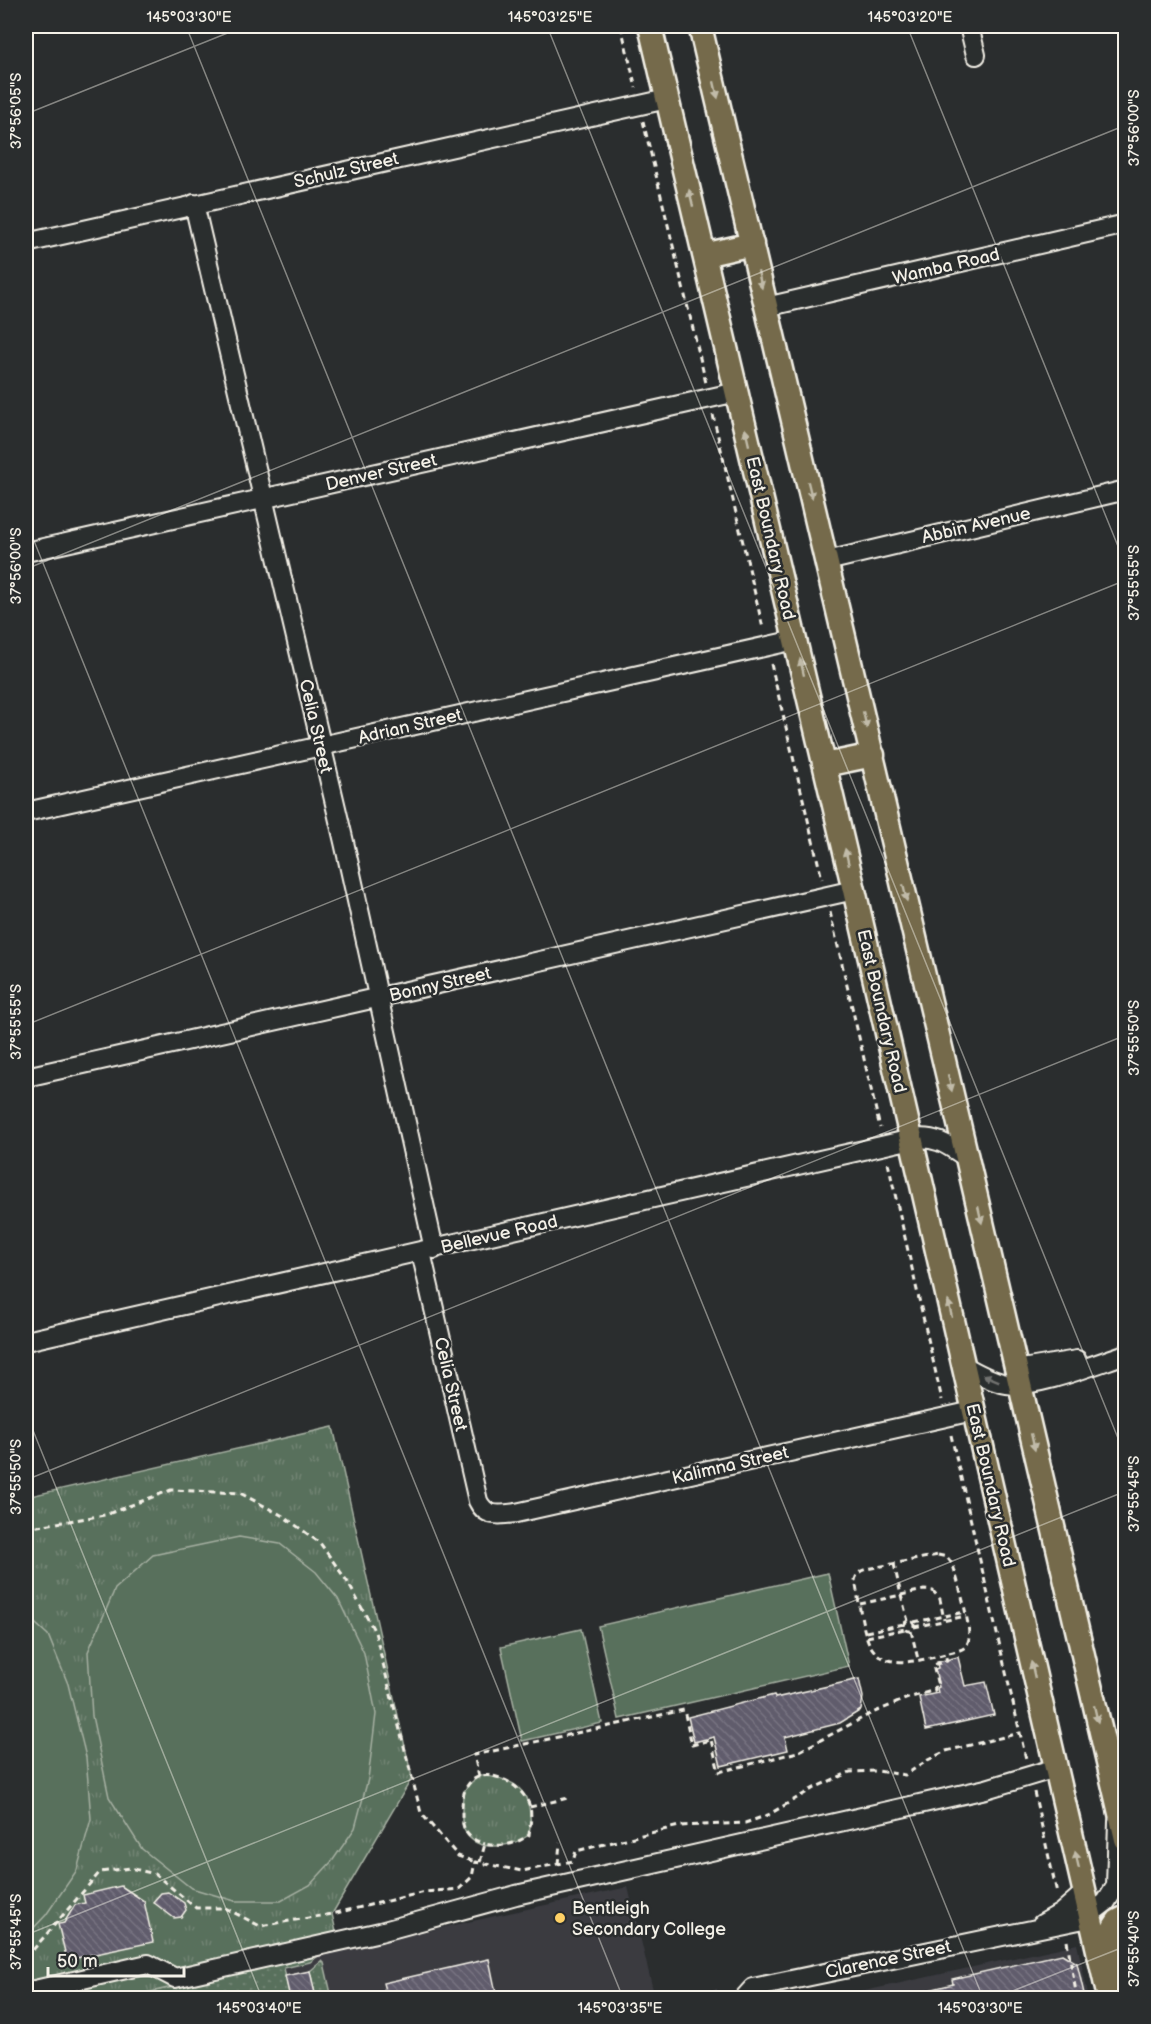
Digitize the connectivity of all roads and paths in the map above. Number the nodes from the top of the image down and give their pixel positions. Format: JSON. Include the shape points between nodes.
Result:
{"nodes":[{"id":1,"x":621,"y":26,"type":"edge"},
{"id":2,"x":650,"y":26,"type":"edge"},
{"id":3,"x":700,"y":26,"type":"edge"},
{"id":4,"x":969,"y":26,"type":"edge"},
{"id":5,"x":976,"y":55,"type":"dead end"},
{"id":6,"x":667,"y":99,"type":"junction"},
{"id":7,"x":639,"y":105,"type":"junction"},
{"id":8,"x":194,"y":204,"type":"junction"},
{"id":9,"x":1125,"y":224,"type":"edge"},
{"id":10,"x":26,"y":243,"type":"edge"},
{"id":11,"x":752,"y":244,"type":"junction"},
{"id":12,"x":704,"y":255,"type":"junction"},
{"id":13,"x":766,"y":307,"type":"junction"},
{"id":14,"x":737,"y":392,"type":"junction"},
{"id":15,"x":709,"y":398,"type":"junction"},
{"id":16,"x":1125,"y":494,"type":"edge"},
{"id":17,"x":263,"y":499,"type":"junction"},
{"id":18,"x":26,"y":552,"type":"edge"},
{"id":19,"x":827,"y":561,"type":"junction"},
{"id":20,"x":795,"y":640,"type":"junction"},
{"id":21,"x":767,"y":647,"type":"junction"},
{"id":22,"x":321,"y":746,"type":"junction"},
{"id":23,"x":873,"y":754,"type":"junction"},
{"id":24,"x":825,"y":765,"type":"junction"},
{"id":25,"x":26,"y":813,"type":"edge"},
{"id":26,"x":854,"y":890,"type":"junction"},
{"id":27,"x":826,"y":897,"type":"junction"},
{"id":28,"x":379,"y":997,"type":"junction"},
{"id":29,"x":26,"y":1077,"type":"edge"},
{"id":30,"x":912,"y":1139,"type":"junction"},
{"id":31,"x":884,"y":1146,"type":"junction"},
{"id":32,"x":967,"y":1158,"type":"junction"},
{"id":33,"x":428,"y":1250,"type":"junction"},
{"id":34,"x":26,"y":1341,"type":"edge"},
{"id":35,"x":1125,"y":1354,"type":"edge"},
{"id":36,"x":964,"y":1366,"type":"junction"},
{"id":37,"x":1018,"y":1377,"type":"junction"},
{"id":38,"x":973,"y":1411,"type":"junction"},
{"id":39,"x":946,"y":1417,"type":"junction"},
{"id":40,"x":488,"y":1513,"type":"joint"},
{"id":41,"x":26,"y":1528,"type":"edge"},
{"id":42,"x":894,"y":1563,"type":"junction"},
{"id":43,"x":901,"y":1595,"type":"junction"},
{"id":44,"x":860,"y":1604,"type":"junction"},
{"id":45,"x":965,"y":1614,"type":"junction"},
{"id":46,"x":944,"y":1618,"type":"junction"},
{"id":47,"x":906,"y":1622,"type":"junction"},
{"id":48,"x":914,"y":1625,"type":"junction"},
{"id":49,"x":905,"y":1629,"type":"junction"},
{"id":50,"x":910,"y":1631,"type":"junction"},
{"id":51,"x":867,"y":1634,"type":"junction"},
{"id":52,"x":945,"y":1654,"type":"junction"},
{"id":53,"x":918,"y":1659,"type":"junction"},
{"id":54,"x":1020,"y":1733,"type":"junction"},
{"id":55,"x":1056,"y":1768,"type":"junction"},
{"id":56,"x":1030,"y":1776,"type":"junction"},
{"id":57,"x":479,"y":1777,"type":"junction"},
{"id":58,"x":568,"y":1798,"type":"dead end"},
{"id":59,"x":1120,"y":1802,"type":"edge"},
{"id":60,"x":530,"y":1807,"type":"junction"},
{"id":61,"x":1125,"y":1839,"type":"edge"},
{"id":62,"x":560,"y":1843,"type":"dead end"},
{"id":63,"x":484,"y":1844,"type":"junction"},
{"id":64,"x":478,"y":1862,"type":"junction"},
{"id":65,"x":558,"y":1864,"type":"junction"},
{"id":66,"x":1085,"y":1892,"type":"junction"},
{"id":67,"x":1090,"y":1915,"type":"junction"},
{"id":68,"x":1125,"y":1917,"type":"edge"},
{"id":69,"x":1062,"y":1919,"type":"junction"},
{"id":70,"x":26,"y":1958,"type":"edge"},
{"id":71,"x":26,"y":1992,"type":"edge"},
{"id":72,"x":744,"y":1998,"type":"edge"},
{"id":73,"x":1077,"y":1998,"type":"edge"},
{"id":74,"x":1109,"y":1998,"type":"edge"},
{"id":75,"x":1115,"y":1998,"type":"edge"}],
"edges":[{"from":1,"to":7,"type":"path"},
{"from":2,"to":6,"type":"main road","name":"East Boundary Road"},
{"from":3,"to":11,"type":"main road","one_way":true},
{"from":4,"to":5,"type":"street"},
{"from":6,"to":7,"type":"street","name":"Schulz Street"},
{"from":12,"to":6,"type":"main road","name":"East Boundary Road","one_way":true},
{"from":7,"to":8,"type":"street","name":"Schulz Street"},
{"from":7,"to":15,"type":"path"},
{"from":8,"to":10,"type":"street","name":"Schulz Street"},
{"from":8,"to":17,"type":"street","name":"Celia Street"},
{"from":9,"to":13,"type":"street","name":"Wamba Road"},
{"from":11,"to":12,"type":"main road"},
{"from":11,"to":13,"type":"main road","one_way":true},
{"from":12,"to":14,"type":"main road","name":"East Boundary Road"},
{"from":13,"to":19,"type":"main road","one_way":true},
{"from":14,"to":15,"type":"street","name":"Denver Street"},
{"from":20,"to":14,"type":"main road","name":"East Boundary Road","one_way":true},
{"from":15,"to":17,"type":"street","name":"Denver Street"},
{"from":15,"to":21,"type":"path"},
{"from":16,"to":19,"type":"street","name":"Abbin Avenue"},
{"from":17,"to":18,"type":"street","name":"Denver Street"},
{"from":17,"to":22,"type":"street","name":"Celia Street"},
{"from":19,"to":23,"type":"main road","one_way":true},
{"from":20,"to":21,"type":"street","name":"Adrian Street"},
{"from":24,"to":20,"type":"main road","name":"East Boundary Road","one_way":true},
{"from":21,"to":22,"type":"street","name":"Adrian Street"},
{"from":21,"to":27,"type":"path"},
{"from":22,"to":25,"type":"street","name":"Adrian Street"},
{"from":22,"to":28,"type":"street","name":"Celia Street"},
{"from":23,"to":24,"type":"main road"},
{"from":23,"to":32,"type":"main road","one_way":true},
{"from":26,"to":24,"type":"main road","name":"East Boundary Road","one_way":true},
{"from":26,"to":27,"type":"street","name":"Bonny Street"},
{"from":26,"to":30,"type":"main road","name":"East Boundary Road"},
{"from":27,"to":28,"type":"street","name":"Bonny Street"},
{"from":27,"to":31,"type":"path"},
{"from":28,"to":29,"type":"street","name":"Bonny Street"},
{"from":28,"to":33,"type":"street","name":"Celia Street"},
{"from":30,"to":31,"type":"street","name":"Bellevue Road"},
{"from":30,"to":32,"type":"street","name":"Bellevue Road","via":[[926,1137]]},
{"from":36,"to":30,"type":"main road","name":"East Boundary Road","one_way":true},
{"from":31,"to":33,"type":"street","name":"Bellevue Road"},
{"from":31,"to":39,"type":"path"},
{"from":32,"to":37,"type":"main road","one_way":true},
{"from":33,"to":34,"type":"street","name":"Bellevue Road"},
{"from":33,"to":40,"type":"street","name":"Celia Street","via":[[477,1495]]},
{"from":35,"to":37,"type":"street"},
{"from":37,"to":36,"type":"street","one_way":true,"via":[[1004,1384]]},
{"from":36,"to":38,"type":"main road","name":"East Boundary Road"},
{"from":37,"to":59,"type":"main road","one_way":true},
{"from":38,"to":39,"type":"street","name":"Kalimna Street"},
{"from":55,"to":38,"type":"main road","name":"East Boundary Road","one_way":true},
{"from":39,"to":40,"type":"street","name":"Kalimna Street","via":[[516,1513]]},
{"from":39,"to":54,"type":"path"},
{"from":41,"to":64,"type":"path","via":[[105,1515],[171,1490],[240,1493],[283,1516],[320,1543],[375,1632],[421,1814],[458,1856]]},
{"from":42,"to":43,"type":"path"},
{"from":42,"to":44,"type":"path","via":[[860,1571],[855,1580]]},
{"from":42,"to":45,"type":"path","via":[[947,1557],[954,1565]]},
{"from":43,"to":44,"type":"path"},
{"from":43,"to":46,"type":"path","via":[[933,1591],[940,1599]]},
{"from":43,"to":47,"type":"path"},
{"from":44,"to":51,"type":"path"},
{"from":45,"to":46,"type":"path"},
{"from":45,"to":52,"type":"path","via":[[968,1644]]},
{"from":46,"to":48,"type":"path"},
{"from":47,"to":48,"type":"path"},
{"from":47,"to":49,"type":"path"},
{"from":47,"to":51,"type":"path"},
{"from":48,"to":50,"type":"path"},
{"from":49,"to":50,"type":"path"},
{"from":49,"to":51,"type":"path"},
{"from":50,"to":53,"type":"path"},
{"from":51,"to":53,"type":"path","via":[[871,1647],[884,1658]]},
{"from":52,"to":53,"type":"path"},
{"from":52,"to":57,"type":"path","via":[[946,1662],[933,1665],[935,1690],[870,1714],[798,1752],[719,1772],[711,1740],[692,1745],[684,1710],[474,1755]]},
{"from":54,"to":56,"type":"path"},
{"from":54,"to":65,"type":"path","via":[[946,1750],[905,1775],[877,1771],[834,1777],[768,1815],[745,1823],[679,1826],[576,1851],[573,1861]]},
{"from":55,"to":56,"type":"street"},
{"from":66,"to":55,"type":"main road","name":"East Boundary Road","one_way":true},
{"from":56,"to":69,"type":"path"},
{"from":56,"to":71,"type":"street","via":[[175,1978],[148,1964]]},
{"from":57,"to":60,"type":"path","via":[[499,1776],[516,1786]]},
{"from":57,"to":63,"type":"path","via":[[466,1788],[462,1823],[474,1841]]},
{"from":58,"to":60,"type":"path"},
{"from":59,"to":61,"type":"main road"},
{"from":59,"to":67,"type":"street","name":"Clarence Street","via":[[1116,1886],[1106,1902]]},
{"from":60,"to":63,"type":"path","via":[[529,1835],[500,1846]]},
{"from":62,"to":65,"type":"path"},
{"from":63,"to":64,"type":"path"},
{"from":64,"to":65,"type":"path","via":[[522,1871]]},
{"from":64,"to":70,"type":"path","via":[[472,1877],[459,1889],[424,1892],[260,1926],[225,1908],[196,1908],[155,1874],[130,1868],[100,1872]]},
{"from":66,"to":67,"type":"main road","name":"East Boundary Road"},
{"from":66,"to":69,"type":"street"},
{"from":67,"to":69,"type":"street","name":"Clarence Street","via":[[1084,1919]]},
{"from":67,"to":74,"type":"main road","name":"East Boundary Road"},
{"from":68,"to":75,"type":"main road","via":[[1114,1927]]},
{"from":69,"to":72,"type":"street","name":"Clarence Street","via":[[753,1988]]},
{"from":69,"to":73,"type":"path"}]}
